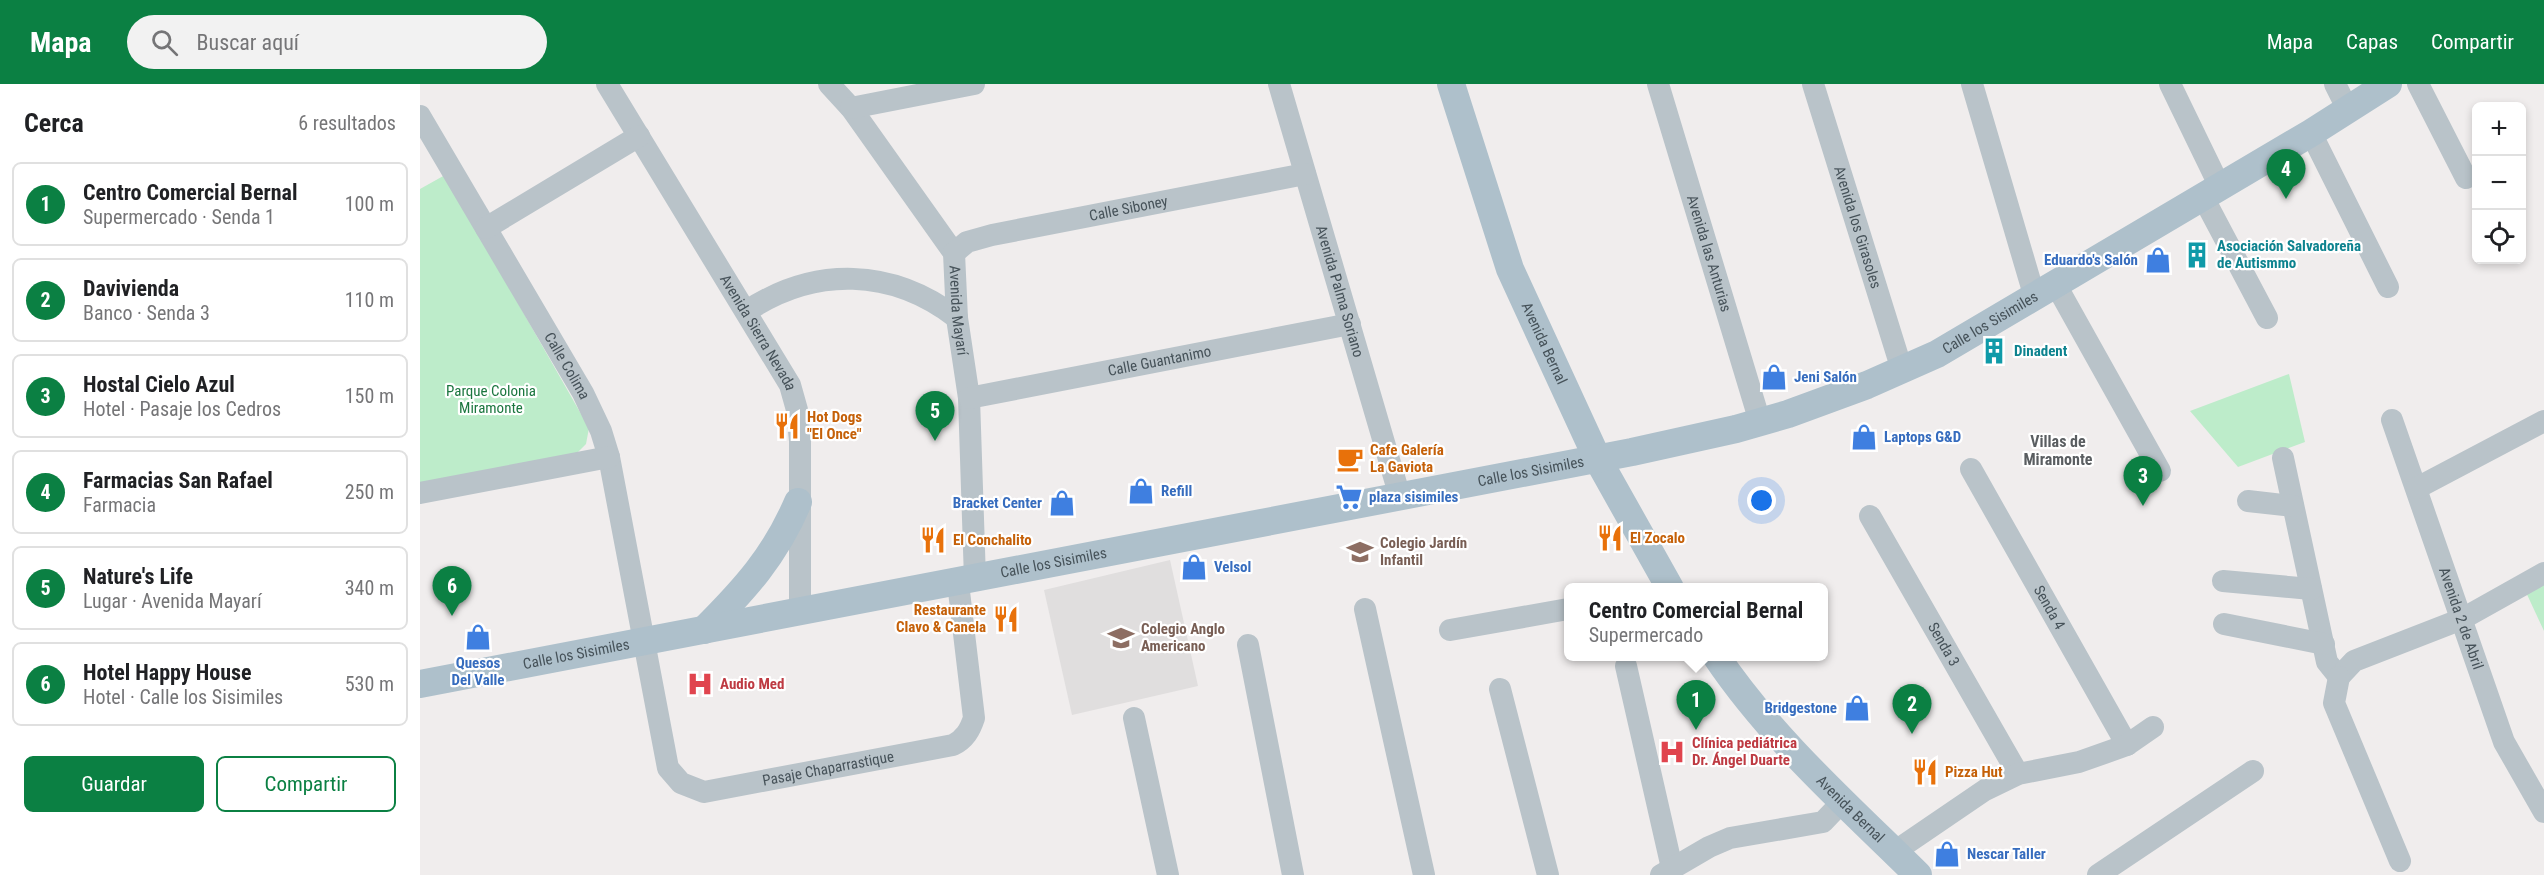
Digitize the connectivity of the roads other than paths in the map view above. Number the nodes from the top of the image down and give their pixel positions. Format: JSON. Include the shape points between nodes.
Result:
{"nodes":[{"id":1,"x":607,"y":84,"type":"edge"},
{"id":2,"x":829,"y":84,"type":"edge"},
{"id":3,"x":974,"y":84,"type":"edge"},
{"id":4,"x":1279,"y":84,"type":"edge"},
{"id":5,"x":1451,"y":84,"type":"edge"},
{"id":6,"x":1658,"y":84,"type":"edge"},
{"id":7,"x":1813,"y":84,"type":"edge"},
{"id":8,"x":1971,"y":84,"type":"edge"},
{"id":9,"x":2170,"y":84,"type":"edge"},
{"id":10,"x":2388,"y":84,"type":"edge"},
{"id":11,"x":2418,"y":84,"type":"edge"},
{"id":12,"x":2341,"y":96,"type":"edge"},
{"id":13,"x":851,"y":108,"type":"junction"},
{"id":14,"x":420,"y":116,"type":"edge"},
{"id":15,"x":2311,"y":133,"type":"junction"},
{"id":16,"x":639,"y":136,"type":"junction"},
{"id":17,"x":1305,"y":174,"type":"junction"},
{"id":18,"x":2466,"y":178,"type":"dead end"},
{"id":19,"x":2212,"y":192,"type":"junction"},
{"id":20,"x":486,"y":228,"type":"junction"},
{"id":21,"x":954,"y":253,"type":"junction"},
{"id":22,"x":2388,"y":286,"type":"dead end"},
{"id":23,"x":2046,"y":291,"type":"junction"},
{"id":24,"x":747,"y":311,"type":"junction"},
{"id":25,"x":957,"y":318,"type":"junction"},
{"id":26,"x":2267,"y":318,"type":"dead end"},
{"id":27,"x":1350,"y":324,"type":"junction"},
{"id":28,"x":1902,"y":370,"type":"junction"},
{"id":29,"x":969,"y":398,"type":"junction"},
{"id":30,"x":2392,"y":420,"type":"dead end"},
{"id":31,"x":1760,"y":422,"type":"junction"},
{"id":32,"x":2544,"y":422,"type":"edge"},
{"id":33,"x":609,"y":457,"type":"junction"},
{"id":34,"x":1597,"y":458,"type":"junction"},
{"id":35,"x":2283,"y":458,"type":"dead end"},
{"id":36,"x":1971,"y":469,"type":"dead end"},
{"id":37,"x":2160,"y":471,"type":"dead end"},
{"id":38,"x":2417,"y":488,"type":"junction"},
{"id":39,"x":420,"y":493,"type":"edge"},
{"id":40,"x":1400,"y":498,"type":"junction"},
{"id":41,"x":2248,"y":501,"type":"dead end"},
{"id":42,"x":798,"y":502,"type":"junction"},
{"id":43,"x":2293,"y":506,"type":"junction"},
{"id":44,"x":1870,"y":516,"type":"dead end"},
{"id":45,"x":2544,"y":573,"type":"edge"},
{"id":46,"x":966,"y":581,"type":"junction"},
{"id":47,"x":2223,"y":581,"type":"dead end"},
{"id":48,"x":1667,"y":583,"type":"edge"},
{"id":49,"x":2311,"y":588,"type":"junction"},
{"id":50,"x":1365,"y":609,"type":"dead end"},
{"id":51,"x":1564,"y":610,"type":"edge"},
{"id":52,"x":800,"y":612,"type":"junction"},
{"id":53,"x":2462,"y":619,"type":"junction"},
{"id":54,"x":2224,"y":624,"type":"dead end"},
{"id":55,"x":704,"y":630,"type":"junction"},
{"id":56,"x":1450,"y":630,"type":"dead end"},
{"id":57,"x":645,"y":640,"type":"junction"},
{"id":58,"x":2324,"y":644,"type":"junction"},
{"id":59,"x":1248,"y":645,"type":"dead end"},
{"id":60,"x":1719,"y":661,"type":"edge"},
{"id":61,"x":1626,"y":666,"type":"dead end"},
{"id":62,"x":2339,"y":677,"type":"junction"},
{"id":63,"x":420,"y":684,"type":"edge"},
{"id":64,"x":1500,"y":689,"type":"dead end"},
{"id":65,"x":1134,"y":718,"type":"dead end"},
{"id":66,"x":2153,"y":727,"type":"dead end"},
{"id":67,"x":2127,"y":745,"type":"junction"},
{"id":68,"x":2253,"y":771,"type":"dead end"},
{"id":69,"x":2018,"y":774,"type":"junction"},
{"id":70,"x":1843,"y":801,"type":"junction"},
{"id":71,"x":2544,"y":812,"type":"edge"},
{"id":72,"x":1894,"y":852,"type":"junction"},
{"id":73,"x":2400,"y":861,"type":"dead end"},
{"id":74,"x":1666,"y":871,"type":"edge"},
{"id":75,"x":1168,"y":875,"type":"edge"},
{"id":76,"x":1293,"y":875,"type":"edge"},
{"id":77,"x":1424,"y":875,"type":"edge"},
{"id":78,"x":1548,"y":875,"type":"edge"},
{"id":79,"x":1918,"y":875,"type":"edge"},
{"id":80,"x":2098,"y":875,"type":"edge"}],
"edges":[{"from":1,"to":16,"type":"street","name":"Avenida Sierra Nevada"},
{"from":2,"to":13,"type":"street","name":"Avenida Mayarí"},
{"from":3,"to":13,"type":"street"},
{"from":4,"to":17,"type":"street","name":"Avenida Palma Soriano"},
{"from":5,"to":34,"type":"main road","name":"Avenida Bernal","via":[[1510,269]]},
{"from":6,"to":31,"type":"street","name":"Avenida las Anturias"},
{"from":7,"to":28,"type":"street","name":"Avenida los Girasoles"},
{"from":8,"to":23,"type":"street"},
{"from":9,"to":19,"type":"street"},
{"from":10,"to":12,"type":"main road","name":"Calle los Sisimiles"},
{"from":11,"to":18,"type":"street"},
{"from":12,"to":15,"type":"main road","name":"Calle los Sisimiles"},
{"from":13,"to":21,"type":"street","name":"Avenida Mayarí"},
{"from":14,"to":20,"type":"street","name":"Calle Colima"},
{"from":15,"to":19,"type":"main road","name":"Calle los Sisimiles"},
{"from":15,"to":22,"type":"street"},
{"from":16,"to":20,"type":"street"},
{"from":16,"to":24,"type":"street","name":"Avenida Sierra Nevada"},
{"from":17,"to":21,"type":"street","name":"Calle Siboney","via":[[992,235],[967,242]]},
{"from":17,"to":27,"type":"street","name":"Avenida Palma Soriano"},
{"from":19,"to":23,"type":"main road","name":"Calle los Sisimiles"},
{"from":19,"to":26,"type":"street"},
{"from":20,"to":33,"type":"street","name":"Calle Colima","via":[[583,393]]},
{"from":21,"to":25,"type":"street","name":"Avenida Mayarí"},
{"from":23,"to":28,"type":"main road","name":"Calle los Sisimiles"},
{"from":23,"to":37,"type":"street"},
{"from":24,"to":25,"type":"street","via":[[774,295],[803,285],[850,279],[911,290]]},
{"from":24,"to":42,"type":"street","name":"Avenida Sierra Nevada","via":[[785,373],[794,397],[800,441]]},
{"from":25,"to":29,"type":"street","name":"Avenida Mayarí"},
{"from":27,"to":29,"type":"street","name":"Calle Guantanimo"},
{"from":27,"to":40,"type":"street","name":"Avenida Palma Soriano"},
{"from":28,"to":31,"type":"main road","name":"Calle los Sisimiles","via":[[1841,396]]},
{"from":29,"to":46,"type":"street","name":"Avenida Mayarí"},
{"from":30,"to":38,"type":"street","name":"Avenida 2 de Abril"},
{"from":31,"to":34,"type":"main road","name":"Calle los Sisimiles"},
{"from":32,"to":38,"type":"street"},
{"from":33,"to":39,"type":"street"},
{"from":33,"to":57,"type":"street","name":"Calle Colima"},
{"from":34,"to":40,"type":"main road","name":"Calle los Sisimiles"},
{"from":34,"to":48,"type":"main road","name":"Avenida Bernal"},
{"from":35,"to":43,"type":"street"},
{"from":36,"to":67,"type":"street","name":"Senda 4"},
{"from":38,"to":53,"type":"street","name":"Avenida 2 de Abril"},
{"from":40,"to":46,"type":"main road","name":"Calle los Sisimiles"},
{"from":41,"to":43,"type":"street"},
{"from":42,"to":52,"type":"street","name":"Avenida Sierra Nevada"},
{"from":42,"to":55,"type":"main road","via":[[787,530],[761,570]]},
{"from":43,"to":49,"type":"street"},
{"from":44,"to":69,"type":"street","name":"Senda 3"},
{"from":45,"to":53,"type":"street"},
{"from":46,"to":52,"type":"main road","name":"Calle los Sisimiles"},
{"from":46,"to":57,"type":"street","name":"Pasaje Chaparrastique","via":[[974,718],[960,741],[704,792],[681,783],[668,768]]},
{"from":47,"to":49,"type":"street"},
{"from":49,"to":58,"type":"street"},
{"from":50,"to":77,"type":"street"},
{"from":51,"to":56,"type":"street"},
{"from":52,"to":55,"type":"main road","name":"Calle los Sisimiles"},
{"from":53,"to":62,"type":"street","via":[[2354,660]]},
{"from":53,"to":71,"type":"street","name":"Avenida 2 de Abril","via":[[2504,742]]},
{"from":54,"to":58,"type":"street"},
{"from":55,"to":57,"type":"main road","name":"Calle los Sisimiles"},
{"from":57,"to":63,"type":"main road","name":"Calle los Sisimiles"},
{"from":58,"to":62,"type":"street","via":[[2328,662]]},
{"from":59,"to":76,"type":"street"},
{"from":60,"to":70,"type":"main road","name":"Avenida Bernal","via":[[1764,719]]},
{"from":61,"to":74,"type":"street"},
{"from":62,"to":73,"type":"street","via":[[2334,703]]},
{"from":64,"to":78,"type":"street"},
{"from":65,"to":75,"type":"street"},
{"from":66,"to":67,"type":"street"},
{"from":67,"to":69,"type":"street","via":[[2079,762]]},
{"from":68,"to":80,"type":"street"},
{"from":69,"to":72,"type":"street","via":[[1985,790]]},
{"from":70,"to":72,"type":"main road","name":"Avenida Bernal"},
{"from":70,"to":74,"type":"street","via":[[1822,822],[1730,838]]},
{"from":72,"to":79,"type":"main road","name":"Avenida Bernal"}]}
